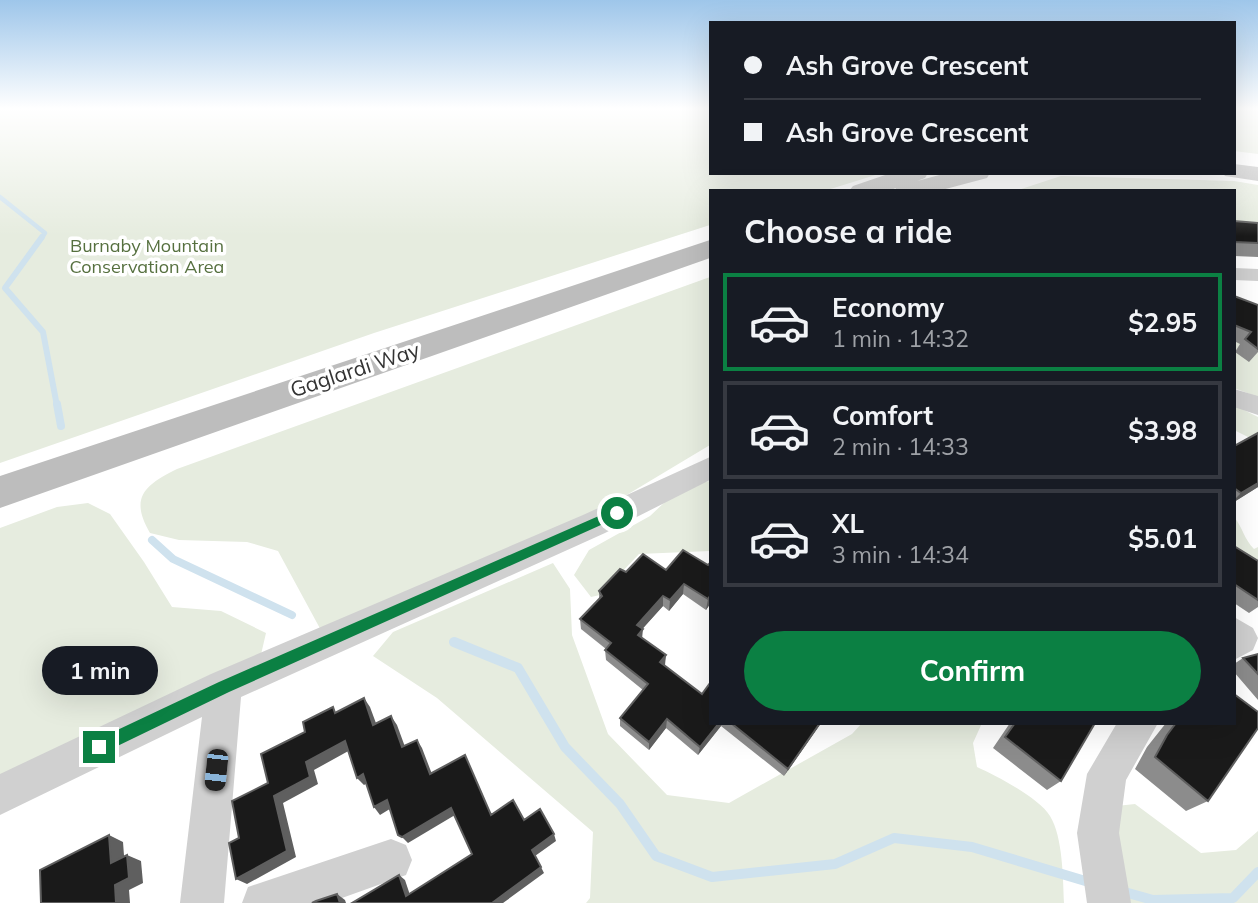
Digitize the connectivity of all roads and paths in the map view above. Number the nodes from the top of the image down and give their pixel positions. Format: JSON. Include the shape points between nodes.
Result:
{"nodes":[{"id":1,"x":1236,"y":160,"type":"edge"},
{"id":2,"x":1258,"y":162,"type":"edge"},
{"id":3,"x":1236,"y":171,"type":"edge"},
{"id":4,"x":1258,"y":174,"type":"edge"},
{"id":5,"x":910,"y":175,"type":"edge"},
{"id":6,"x":970,"y":175,"type":"edge"},
{"id":7,"x":868,"y":189,"type":"edge"},
{"id":8,"x":915,"y":189,"type":"edge"},
{"id":9,"x":709,"y":249,"type":"edge"},
{"id":10,"x":1236,"y":274,"type":"edge"},
{"id":11,"x":1258,"y":275,"type":"edge"},
{"id":12,"x":1236,"y":399,"type":"edge"},
{"id":13,"x":1258,"y":407,"type":"edge"},
{"id":14,"x":709,"y":468,"type":"edge"},
{"id":15,"x":0,"y":492,"type":"edge"},
{"id":16,"x":224,"y":687,"type":"junction"},
{"id":17,"x":1138,"y":725,"type":"edge"},
{"id":18,"x":0,"y":795,"type":"edge"},
{"id":19,"x":391,"y":860,"type":"dead end"},
{"id":20,"x":1106,"y":885,"type":"edge"},
{"id":21,"x":202,"y":903,"type":"edge"},
{"id":22,"x":264,"y":903,"type":"edge"}],
"edges":[{"from":1,"to":2,"type":"main road"},
{"from":3,"to":4,"type":"main road"},
{"from":5,"to":7,"type":"main road"},
{"from":6,"to":8,"type":"main road"},
{"from":9,"to":15,"type":"main road","name":"Gaglardi Way"},
{"from":10,"to":11,"type":"street"},
{"from":12,"to":13,"type":"street"},
{"from":14,"to":16,"type":"street"},
{"from":16,"to":18,"type":"street"},
{"from":16,"to":21,"type":"street"},
{"from":17,"to":20,"type":"street","via":[[1107,774],[1098,833]]},
{"from":19,"to":22,"type":"street"}]}
